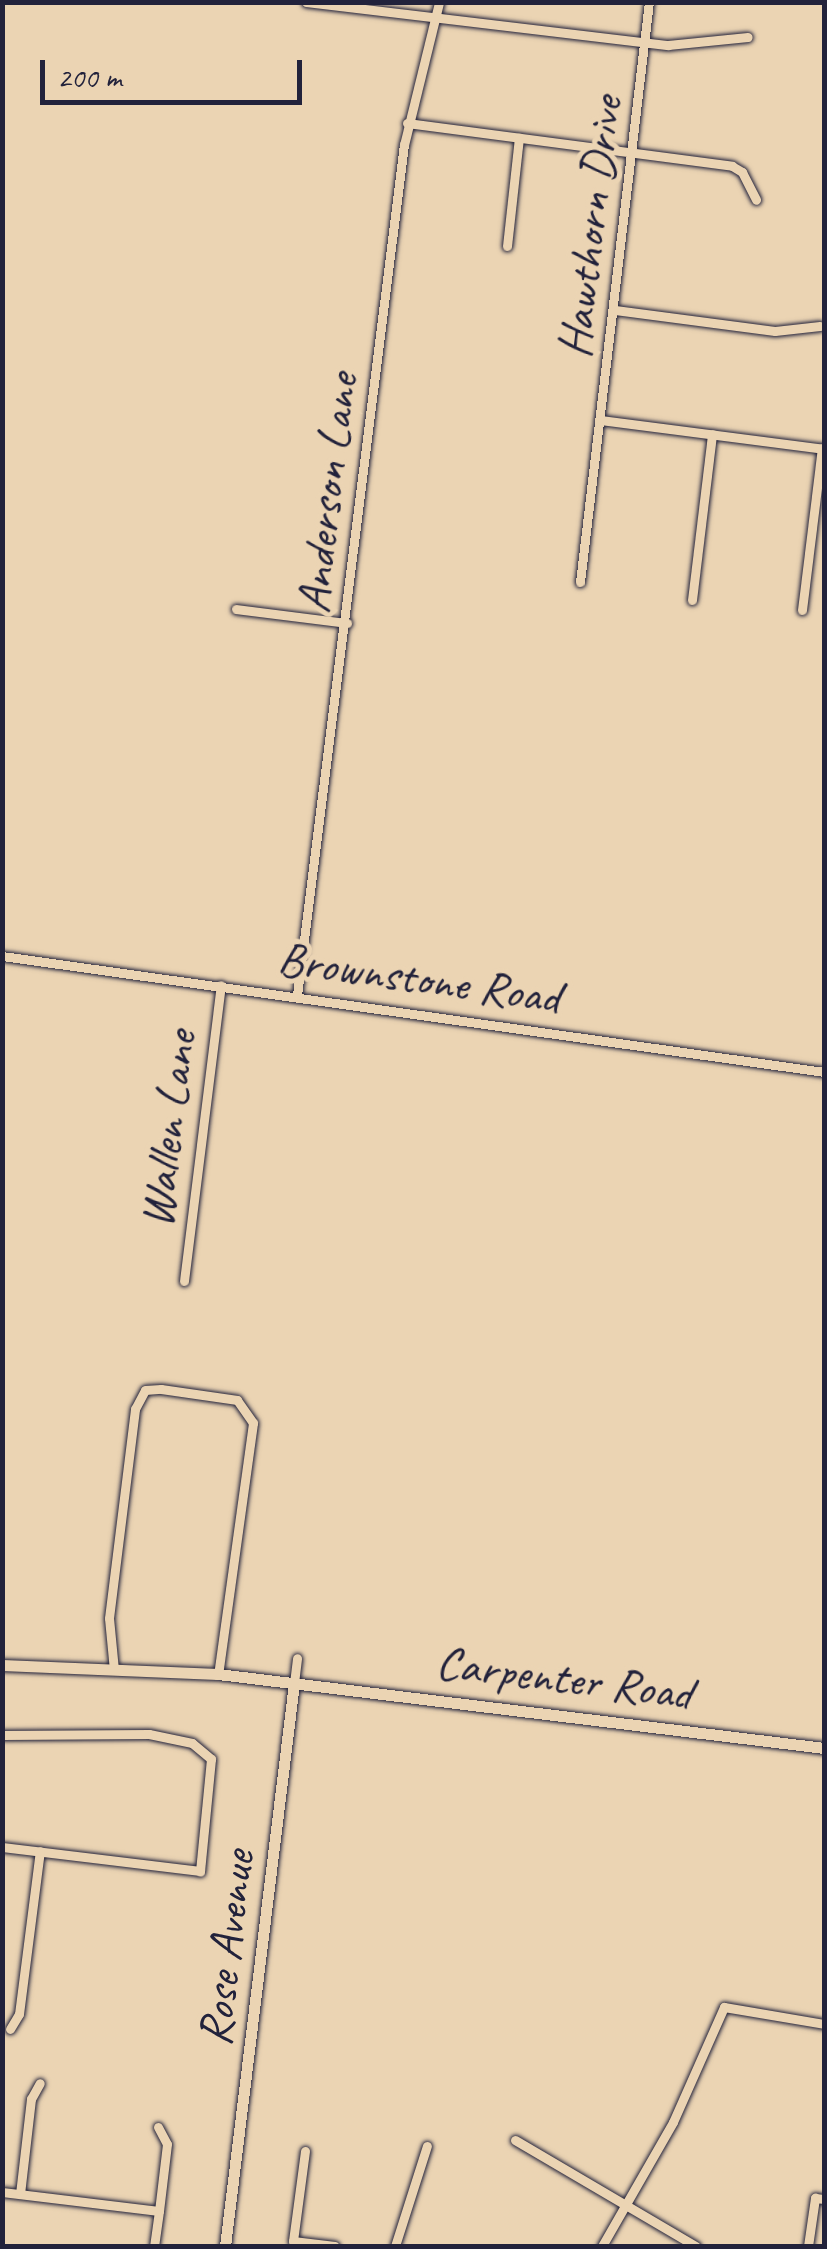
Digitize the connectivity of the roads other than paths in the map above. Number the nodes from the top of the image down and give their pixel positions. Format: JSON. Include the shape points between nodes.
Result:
{"nodes":[{"id":1,"x":306,"y":2,"type":"edge"},
{"id":2,"x":439,"y":2,"type":"edge"},
{"id":3,"x":650,"y":2,"type":"edge"},
{"id":4,"x":435,"y":18,"type":"junction"},
{"id":5,"x":748,"y":37,"type":"dead end"},
{"id":6,"x":649,"y":43,"type":"junction"},
{"id":7,"x":408,"y":123,"type":"junction"},
{"id":8,"x":518,"y":138,"type":"junction"},
{"id":9,"x":635,"y":154,"type":"junction"},
{"id":10,"x":756,"y":200,"type":"dead end"},
{"id":11,"x":507,"y":246,"type":"dead end"},
{"id":12,"x":615,"y":310,"type":"junction"},
{"id":13,"x":820,"y":326,"type":"dead end"},
{"id":14,"x":601,"y":420,"type":"junction"},
{"id":15,"x":712,"y":434,"type":"junction"},
{"id":16,"x":823,"y":449,"type":"edge"},
{"id":17,"x":580,"y":582,"type":"dead end"},
{"id":18,"x":692,"y":600,"type":"dead end"},
{"id":19,"x":236,"y":609,"type":"dead end"},
{"id":20,"x":802,"y":610,"type":"dead end"},
{"id":21,"x":347,"y":624,"type":"junction"},
{"id":22,"x":2,"y":956,"type":"edge"},
{"id":23,"x":220,"y":985,"type":"junction"},
{"id":24,"x":297,"y":995,"type":"junction"},
{"id":25,"x":824,"y":1072,"type":"edge"},
{"id":26,"x":184,"y":1281,"type":"dead end"},
{"id":27,"x":296,"y":1658,"type":"dead end"},
{"id":28,"x":2,"y":1665,"type":"edge"},
{"id":29,"x":114,"y":1670,"type":"junction"},
{"id":30,"x":218,"y":1674,"type":"junction"},
{"id":31,"x":294,"y":1683,"type":"junction"},
{"id":32,"x":2,"y":1735,"type":"edge"},
{"id":33,"x":824,"y":1748,"type":"edge"},
{"id":34,"x":2,"y":1847,"type":"edge"},
{"id":35,"x":40,"y":1851,"type":"junction"},
{"id":36,"x":824,"y":2024,"type":"edge"},
{"id":37,"x":10,"y":2029,"type":"dead end"},
{"id":38,"x":40,"y":2083,"type":"dead end"},
{"id":39,"x":158,"y":2127,"type":"dead end"},
{"id":40,"x":514,"y":2140,"type":"dead end"},
{"id":41,"x":427,"y":2146,"type":"dead end"},
{"id":42,"x":305,"y":2151,"type":"dead end"},
{"id":43,"x":2,"y":2192,"type":"edge"},
{"id":44,"x":20,"y":2194,"type":"junction"},
{"id":45,"x":824,"y":2199,"type":"edge"},
{"id":46,"x":625,"y":2206,"type":"junction"},
{"id":47,"x":158,"y":2211,"type":"junction"},
{"id":48,"x":154,"y":2246,"type":"edge"},
{"id":49,"x":225,"y":2246,"type":"edge"},
{"id":50,"x":335,"y":2246,"type":"edge"},
{"id":51,"x":395,"y":2246,"type":"edge"},
{"id":52,"x":602,"y":2246,"type":"edge"},
{"id":53,"x":696,"y":2246,"type":"edge"},
{"id":54,"x":808,"y":2246,"type":"edge"}],
"edges":[{"from":1,"to":4,"type":"street"},
{"from":2,"to":4,"type":"street","name":"Anderson Lane"},
{"from":3,"to":6,"type":"street","name":"Hawthorn Drive"},
{"from":4,"to":6,"type":"street"},
{"from":4,"to":7,"type":"street","name":"Anderson Lane"},
{"from":5,"to":6,"type":"street"},
{"from":6,"to":9,"type":"street","name":"Hawthorn Drive"},
{"from":7,"to":8,"type":"street"},
{"from":7,"to":21,"type":"street","name":"Anderson Lane"},
{"from":8,"to":9,"type":"street"},
{"from":8,"to":11,"type":"street"},
{"from":9,"to":10,"type":"street","via":[[732,166]]},
{"from":9,"to":12,"type":"street","name":"Hawthorn Drive"},
{"from":12,"to":13,"type":"street","via":[[775,331]]},
{"from":12,"to":14,"type":"street","name":"Hawthorn Drive"},
{"from":14,"to":15,"type":"street"},
{"from":14,"to":17,"type":"street","name":"Hawthorn Drive"},
{"from":15,"to":16,"type":"street"},
{"from":15,"to":18,"type":"street"},
{"from":16,"to":20,"type":"street"},
{"from":19,"to":21,"type":"street"},
{"from":21,"to":24,"type":"street","name":"Anderson Lane"},
{"from":22,"to":23,"type":"street","name":"Brownstone Road"},
{"from":23,"to":24,"type":"street","name":"Brownstone Road"},
{"from":23,"to":26,"type":"street","name":"Wallen Lane"},
{"from":24,"to":25,"type":"street","name":"Brownstone Road"},
{"from":27,"to":31,"type":"street","name":"Rose Avenue"},
{"from":28,"to":29,"type":"street","name":"Carpenter Road"},
{"from":29,"to":30,"type":"street","name":"Carpenter Road"},
{"from":29,"to":30,"type":"street","via":[[109,1618],[135,1409],[145,1390],[160,1389],[237,1400],[253,1423]]},
{"from":30,"to":31,"type":"street","name":"Carpenter Road"},
{"from":31,"to":33,"type":"street","name":"Carpenter Road"},
{"from":31,"to":49,"type":"street","name":"Rose Avenue"},
{"from":32,"to":35,"type":"street","via":[[149,1734],[192,1743],[211,1760],[200,1870]]},
{"from":34,"to":35,"type":"street"},
{"from":35,"to":37,"type":"street","via":[[19,2014]]},
{"from":36,"to":46,"type":"street","via":[[724,2007],[673,2122]]},
{"from":38,"to":44,"type":"street","via":[[31,2099]]},
{"from":39,"to":47,"type":"street","via":[[166,2144]]},
{"from":40,"to":46,"type":"street"},
{"from":41,"to":51,"type":"street"},
{"from":42,"to":50,"type":"street","via":[[294,2240]]},
{"from":43,"to":44,"type":"street"},
{"from":44,"to":47,"type":"street"},
{"from":45,"to":54,"type":"street","via":[[814,2198]]},
{"from":46,"to":52,"type":"street"},
{"from":46,"to":53,"type":"street"},
{"from":47,"to":48,"type":"street"}]}
